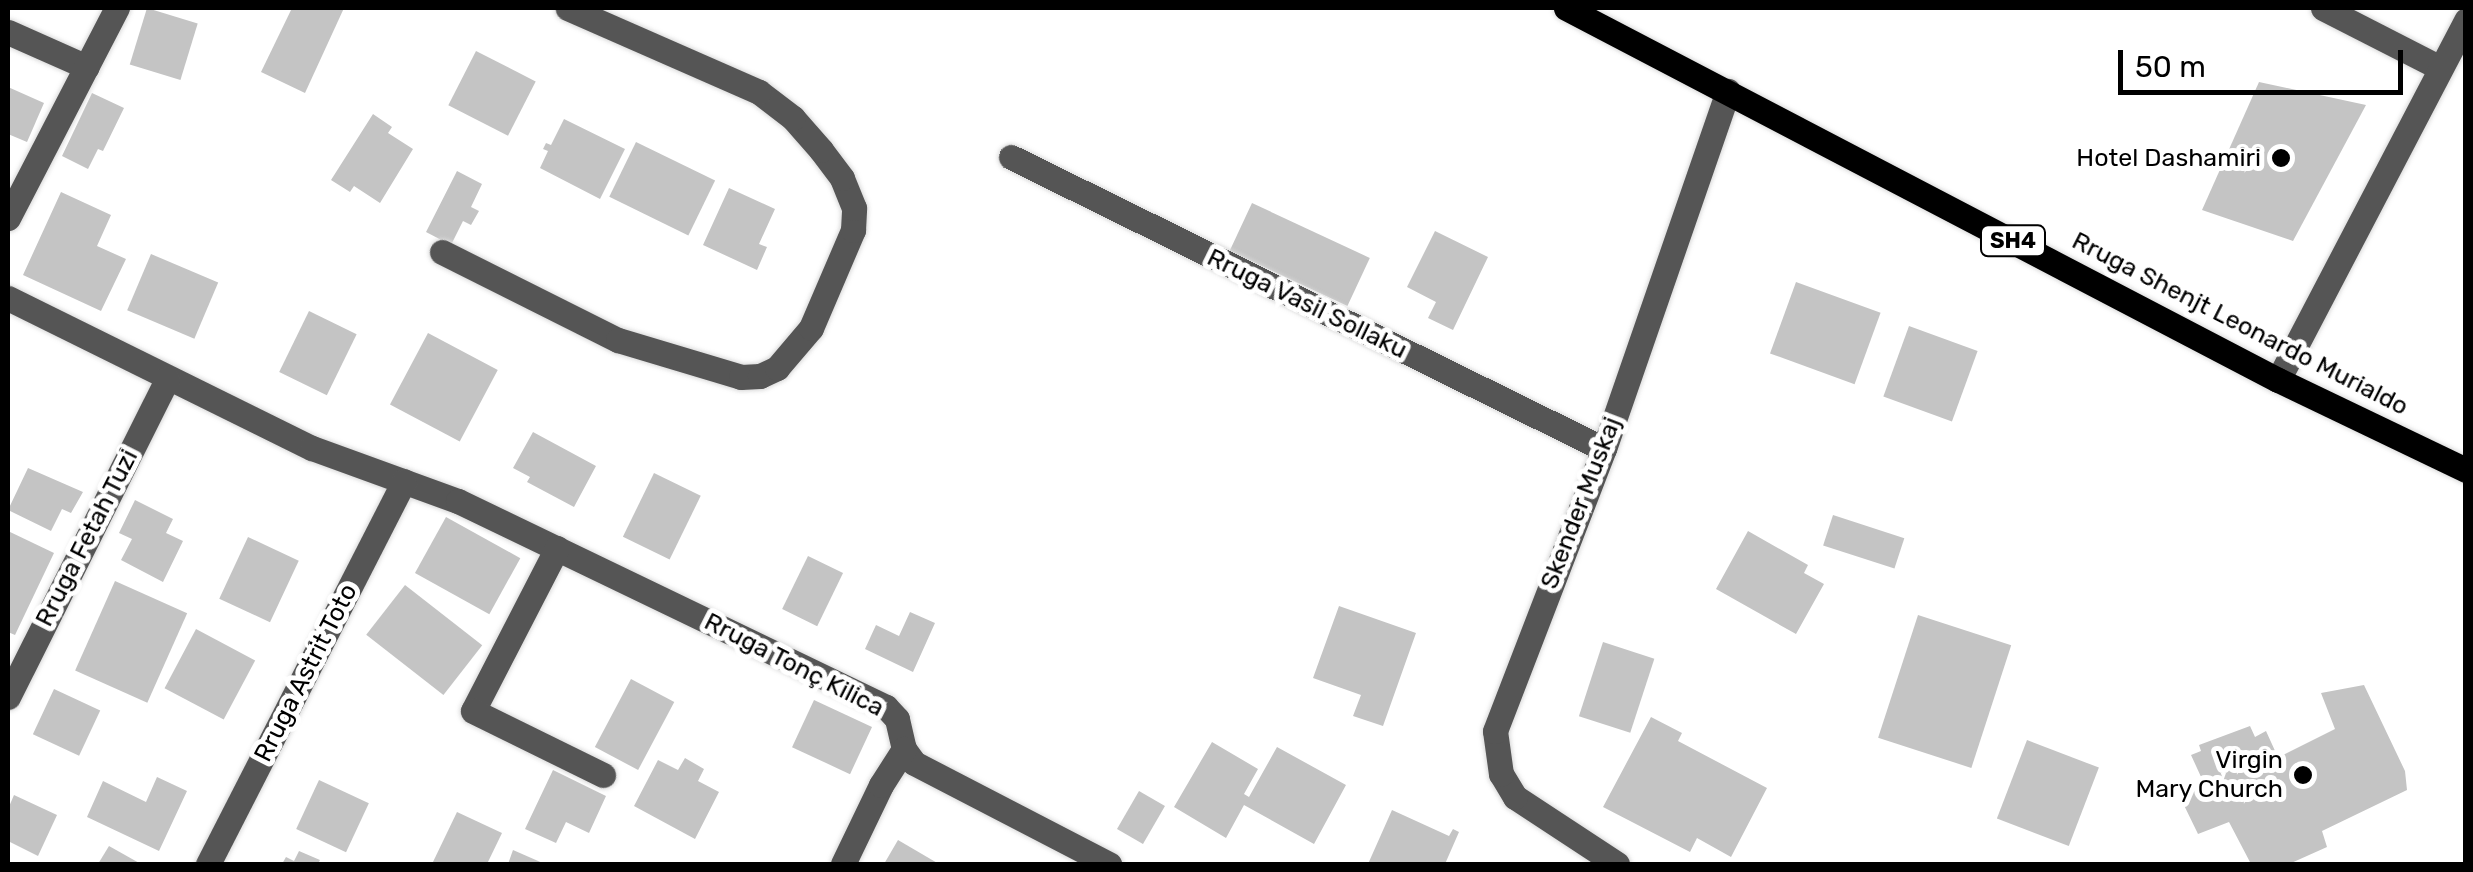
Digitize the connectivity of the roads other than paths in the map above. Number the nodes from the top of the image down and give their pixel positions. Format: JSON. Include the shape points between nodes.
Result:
{"nodes":[{"id":1,"x":117,"y":8,"type":"edge"},
{"id":2,"x":568,"y":8,"type":"edge"},
{"id":3,"x":1566,"y":8,"type":"edge"},
{"id":4,"x":2323,"y":8,"type":"edge"},
{"id":5,"x":2466,"y":20,"type":"edge"},
{"id":6,"x":8,"y":32,"type":"edge"},
{"id":7,"x":87,"y":66,"type":"junction"},
{"id":8,"x":2440,"y":68,"type":"junction"},
{"id":9,"x":1728,"y":91,"type":"junction"},
{"id":10,"x":1011,"y":156,"type":"dead end"},
{"id":11,"x":8,"y":218,"type":"edge"},
{"id":12,"x":442,"y":252,"type":"dead end"},
{"id":13,"x":8,"y":298,"type":"edge"},
{"id":14,"x":167,"y":379,"type":"junction"},
{"id":15,"x":2278,"y":380,"type":"junction"},
{"id":16,"x":1604,"y":450,"type":"junction"},
{"id":17,"x":2465,"y":469,"type":"edge"},
{"id":18,"x":404,"y":481,"type":"junction"},
{"id":19,"x":557,"y":548,"type":"junction"},
{"id":20,"x":8,"y":697,"type":"edge"},
{"id":21,"x":904,"y":748,"type":"junction"},
{"id":22,"x":603,"y":774,"type":"dead end"},
{"id":23,"x":208,"y":864,"type":"edge"},
{"id":24,"x":843,"y":864,"type":"edge"},
{"id":25,"x":1109,"y":864,"type":"edge"},
{"id":26,"x":1617,"y":864,"type":"edge"}],
"edges":[{"from":1,"to":7,"type":"street"},
{"from":2,"to":12,"type":"street","via":[[759,92],[821,150],[854,208],[853,230],[810,328],[777,368],[740,377],[618,340]]},
{"from":3,"to":9,"type":"main road","name":"Rruga Shenjt Leonardo Murialdo","number":"SH4"},
{"from":4,"to":8,"type":"street"},
{"from":5,"to":8,"type":"street"},
{"from":6,"to":7,"type":"street"},
{"from":7,"to":11,"type":"street"},
{"from":8,"to":15,"type":"street"},
{"from":9,"to":15,"type":"main road","name":"Rruga Shenjt Leonardo Murialdo","number":"SH4"},
{"from":9,"to":16,"type":"street","name":"Skender Muskaj"},
{"from":10,"to":16,"type":"street","name":"Rruga Vasil Sollaku"},
{"from":13,"to":14,"type":"street","name":"Rruga Tonç Kilica"},
{"from":14,"to":18,"type":"street","name":"Rruga Tonç Kilica","via":[[312,448]]},
{"from":14,"to":20,"type":"street","name":"Rruga Fetah Tuzi"},
{"from":15,"to":17,"type":"main road","name":"Rruga Shenjt Leonardo Murialdo","number":"SH4"},
{"from":16,"to":26,"type":"street","name":"Skender Muskaj","via":[[1502,707],[1495,753],[1515,797]]},
{"from":18,"to":19,"type":"street","name":"Rruga Tonç Kilica"},
{"from":18,"to":23,"type":"street","name":"Rruga Astrit Toto"},
{"from":19,"to":21,"type":"street","name":"Rruga Tonç Kilica","via":[[886,707],[897,719]]},
{"from":19,"to":22,"type":"street","via":[[474,711]]},
{"from":21,"to":24,"type":"street"},
{"from":21,"to":25,"type":"street","name":"Rruga Tonç Kilica","via":[[932,775]]}]}
